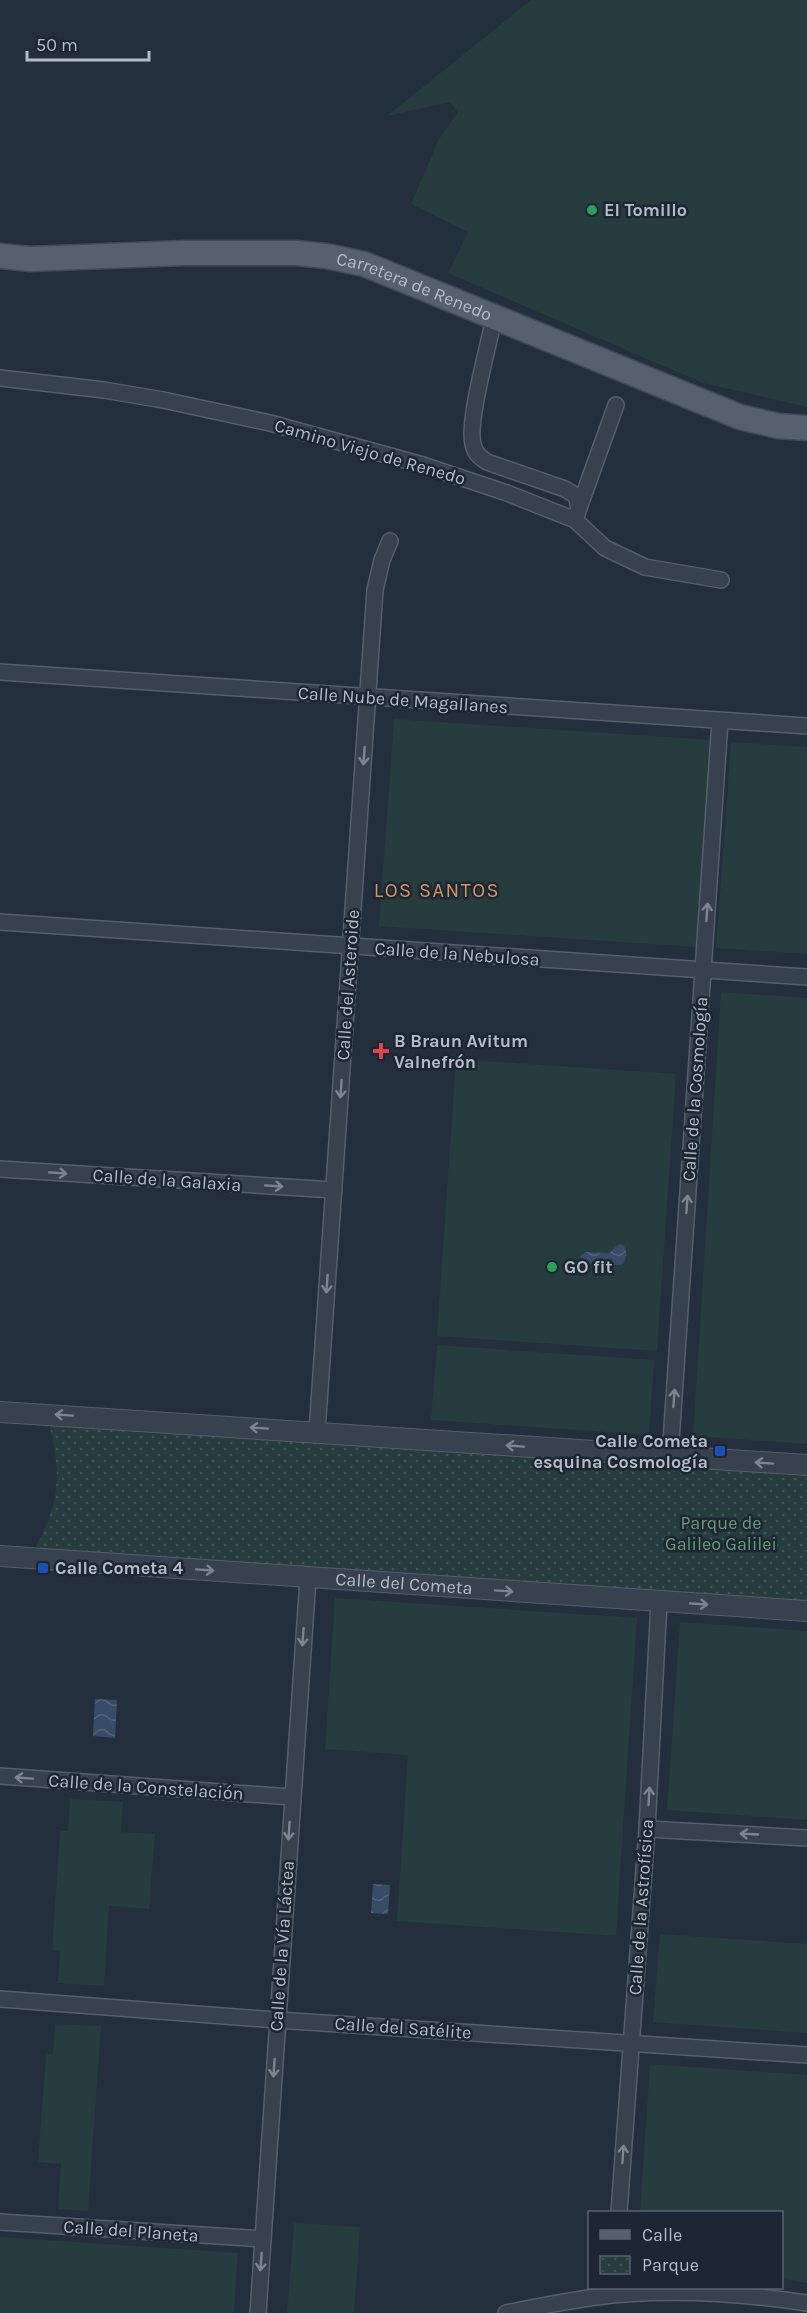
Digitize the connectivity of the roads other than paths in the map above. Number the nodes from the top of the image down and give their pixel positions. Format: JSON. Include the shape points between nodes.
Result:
{"nodes":[{"id":1,"x":0,"y":256,"type":"edge"},
{"id":2,"x":494,"y":318,"type":"junction"},
{"id":3,"x":0,"y":378,"type":"edge"},
{"id":4,"x":616,"y":405,"type":"dead end"},
{"id":5,"x":807,"y":428,"type":"edge"},
{"id":6,"x":577,"y":514,"type":"junction"},
{"id":7,"x":390,"y":541,"type":"dead end"},
{"id":8,"x":721,"y":580,"type":"dead end"},
{"id":9,"x":0,"y":672,"type":"edge"},
{"id":10,"x":367,"y":698,"type":"junction"},
{"id":11,"x":720,"y":721,"type":"junction"},
{"id":12,"x":807,"y":726,"type":"edge"},
{"id":13,"x":0,"y":922,"type":"edge"},
{"id":14,"x":351,"y":947,"type":"junction"},
{"id":15,"x":703,"y":970,"type":"junction"},
{"id":16,"x":807,"y":977,"type":"edge"},
{"id":17,"x":0,"y":1169,"type":"edge"},
{"id":18,"x":333,"y":1190,"type":"junction"},
{"id":19,"x":0,"y":1412,"type":"edge"},
{"id":20,"x":317,"y":1432,"type":"junction"},
{"id":21,"x":670,"y":1456,"type":"junction"},
{"id":22,"x":807,"y":1465,"type":"edge"},
{"id":23,"x":0,"y":1556,"type":"edge"},
{"id":24,"x":308,"y":1578,"type":"junction"},
{"id":25,"x":659,"y":1602,"type":"junction"},
{"id":26,"x":807,"y":1611,"type":"edge"},
{"id":27,"x":0,"y":1776,"type":"edge"},
{"id":28,"x":292,"y":1797,"type":"junction"},
{"id":29,"x":647,"y":1829,"type":"junction"},
{"id":30,"x":807,"y":1838,"type":"edge"},
{"id":31,"x":0,"y":1999,"type":"edge"},
{"id":32,"x":277,"y":2020,"type":"junction"},
{"id":33,"x":630,"y":2043,"type":"junction"},
{"id":34,"x":807,"y":2055,"type":"edge"},
{"id":35,"x":619,"y":2211,"type":"edge"},
{"id":36,"x":0,"y":2222,"type":"edge"},
{"id":37,"x":263,"y":2239,"type":"junction"},
{"id":38,"x":614,"y":2292,"type":"edge"},
{"id":39,"x":807,"y":2303,"type":"edge"},
{"id":40,"x":258,"y":2313,"type":"edge"},
{"id":41,"x":506,"y":2313,"type":"edge"}],
"edges":[{"from":1,"to":2,"type":"main road","name":"Carretera de Renedo","via":[[326,256],[364,264]]},
{"from":2,"to":5,"type":"main road","name":"Carretera de Renedo","via":[[740,417]]},
{"from":2,"to":6,"type":"street","via":[[473,420],[472,443],[477,456],[565,489],[576,496]]},
{"from":3,"to":6,"type":"street","name":"Camino Viejo de Renedo","via":[[105,390],[270,423],[423,465]]},
{"from":4,"to":6,"type":"street"},
{"from":6,"to":8,"type":"street","name":"Camino Viejo de Renedo","via":[[605,548],[645,567]]},
{"from":7,"to":10,"type":"street","name":"Calle del Asteroide","via":[[375,590]]},
{"from":9,"to":10,"type":"street","name":"Calle Nube de Magallanes"},
{"from":10,"to":11,"type":"street","name":"Calle Nube de Magallanes"},
{"from":10,"to":14,"type":"street","name":"Calle del Asteroide","one_way":true},
{"from":11,"to":12,"type":"street","name":"Calle Nube de Magallanes"},
{"from":15,"to":11,"type":"street","name":"Calle de la Cosmología","one_way":true},
{"from":13,"to":14,"type":"street","name":"Calle de la Nebulosa"},
{"from":14,"to":15,"type":"street","name":"Calle de la Nebulosa"},
{"from":14,"to":18,"type":"street","name":"Calle del Asteroide","one_way":true},
{"from":15,"to":16,"type":"street","name":"Calle de la Nebulosa"},
{"from":21,"to":15,"type":"street","name":"Calle de la Cosmología","one_way":true},
{"from":17,"to":18,"type":"street","name":"Calle de la Galaxia","one_way":true},
{"from":18,"to":20,"type":"street","name":"Calle del Asteroide","one_way":true},
{"from":20,"to":19,"type":"street","one_way":true},
{"from":21,"to":20,"type":"street","one_way":true},
{"from":22,"to":21,"type":"street","one_way":true},
{"from":23,"to":24,"type":"street","name":"Calle del Cometa","one_way":true},
{"from":24,"to":25,"type":"street","name":"Calle del Cometa","one_way":true},
{"from":24,"to":28,"type":"street","name":"Calle de la Vía Láctea","one_way":true},
{"from":25,"to":26,"type":"street","name":"Calle del Cometa","one_way":true},
{"from":29,"to":25,"type":"street","name":"Calle de la Astrofísica","one_way":true},
{"from":28,"to":27,"type":"street","name":"Calle de la Constelación","one_way":true},
{"from":28,"to":32,"type":"street","name":"Calle de la Vía Láctea","one_way":true},
{"from":30,"to":29,"type":"street","one_way":true},
{"from":29,"to":33,"type":"street","name":"Calle de la Astrofísica"},
{"from":31,"to":32,"type":"street","name":"Calle del Satélite"},
{"from":32,"to":33,"type":"street","name":"Calle del Satélite"},
{"from":32,"to":37,"type":"street","name":"Calle de la Vía Láctea","one_way":true},
{"from":33,"to":34,"type":"street","name":"Calle del Satélite"},
{"from":35,"to":33,"type":"street","name":"Calle de la Astrofísica","one_way":true},
{"from":36,"to":37,"type":"street","name":"Calle del Planeta"},
{"from":37,"to":40,"type":"street","name":"Calle de la Vía Láctea","one_way":true},
{"from":38,"to":39,"type":"street","via":[[715,2294]]},
{"from":38,"to":41,"type":"street"}]}
